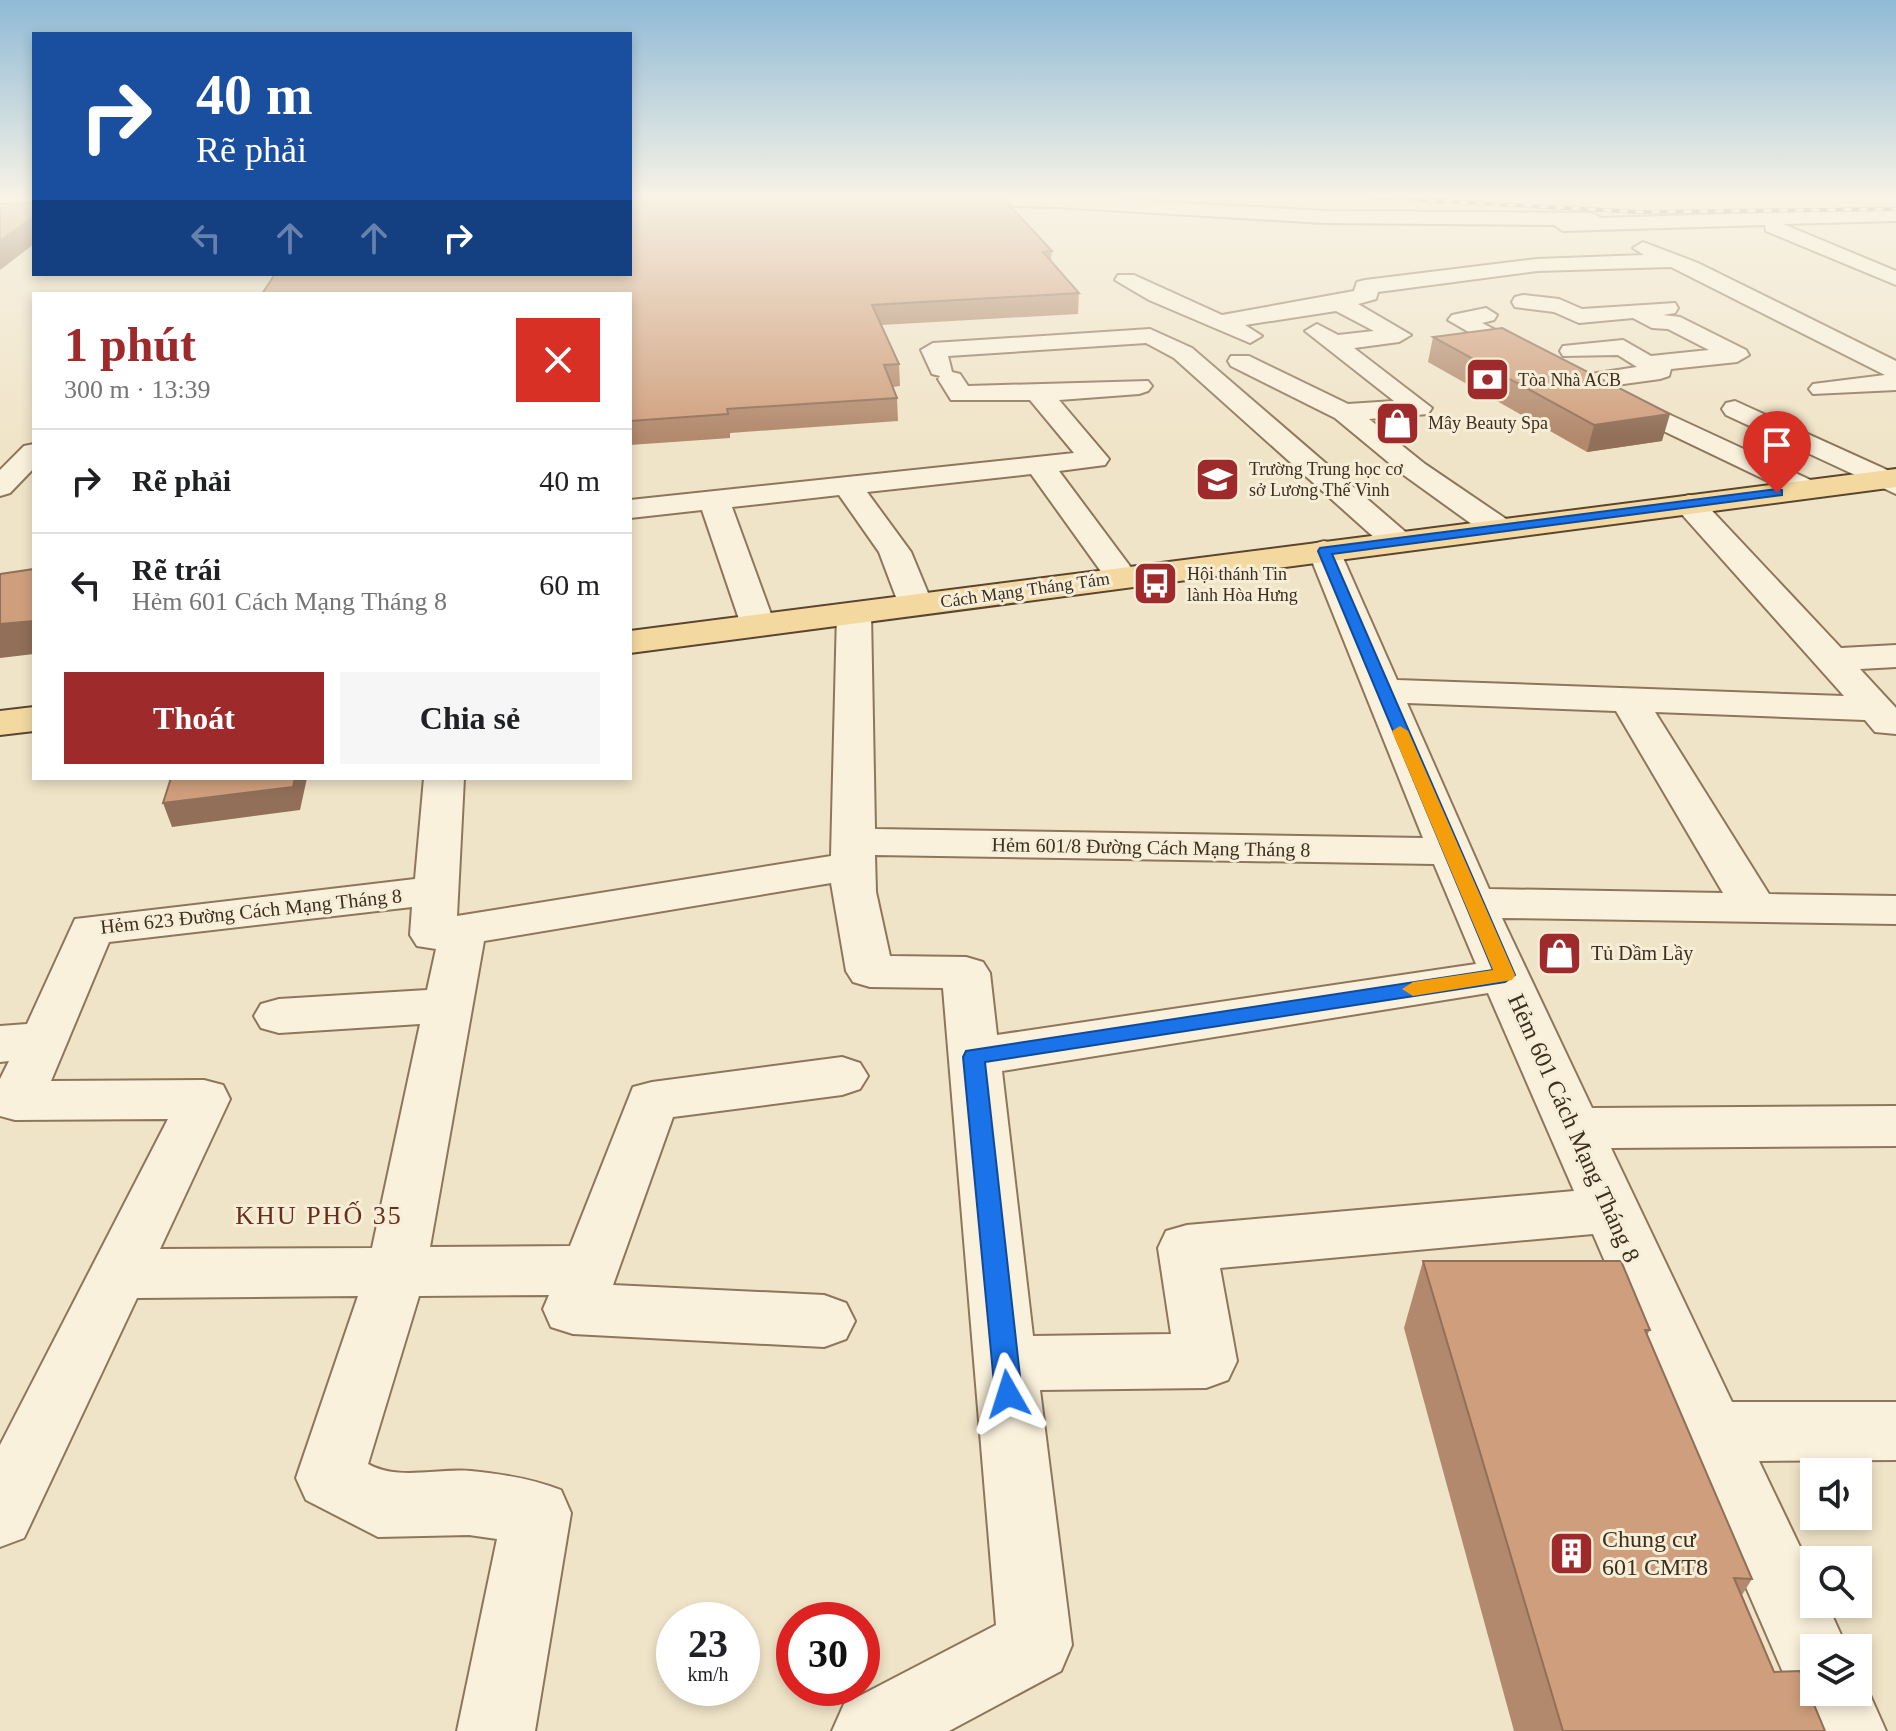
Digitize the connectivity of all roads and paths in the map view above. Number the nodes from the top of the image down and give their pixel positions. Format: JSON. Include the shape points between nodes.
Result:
{"nodes":[{"id":1,"x":1449,"y":277,"type":"edge"},
{"id":2,"x":1482,"y":277,"type":"edge"},
{"id":3,"x":1707,"y":277,"type":"edge"},
{"id":4,"x":1126,"y":280,"type":"dead end"},
{"id":5,"x":1753,"y":298,"type":"junction"},
{"id":6,"x":1713,"y":301,"type":"dead end"},
{"id":7,"x":1339,"y":303,"type":"junction"},
{"id":8,"x":1684,"y":306,"type":"dead end"},
{"id":9,"x":1637,"y":311,"type":"junction"},
{"id":10,"x":1224,"y":321,"type":"junction"},
{"id":11,"x":1483,"y":327,"type":"junction"},
{"id":12,"x":1517,"y":330,"type":"dead end"},
{"id":13,"x":1399,"y":335,"type":"junction"},
{"id":14,"x":1834,"y":340,"type":"junction"},
{"id":15,"x":1787,"y":343,"type":"dead end"},
{"id":16,"x":1715,"y":344,"type":"junction"},
{"id":17,"x":1756,"y":346,"type":"dead end"},
{"id":18,"x":1572,"y":351,"type":"dead end"},
{"id":19,"x":1647,"y":354,"type":"junction"},
{"id":20,"x":1896,"y":371,"type":"edge"},
{"id":21,"x":1580,"y":382,"type":"junction"},
{"id":22,"x":1896,"y":382,"type":"edge"},
{"id":23,"x":1139,"y":386,"type":"dead end"},
{"id":24,"x":1822,"y":389,"type":"dead end"},
{"id":25,"x":1039,"y":394,"type":"junction"},
{"id":26,"x":1735,"y":409,"type":"dead end"},
{"id":27,"x":1344,"y":412,"type":"junction"},
{"id":28,"x":32,"y":454,"type":"edge"},
{"id":29,"x":1039,"y":465,"type":"junction"},
{"id":30,"x":1893,"y":481,"type":"edge"},
{"id":31,"x":847,"y":485,"type":"junction"},
{"id":32,"x":0,"y":487,"type":"edge"},
{"id":33,"x":1807,"y":489,"type":"junction"},
{"id":34,"x":714,"y":500,"type":"junction"},
{"id":35,"x":1689,"y":504,"type":"junction"},
{"id":36,"x":632,"y":509,"type":"edge"},
{"id":37,"x":1498,"y":528,"type":"junction"},
{"id":38,"x":1398,"y":542,"type":"junction"},
{"id":39,"x":1324,"y":551,"type":"junction"},
{"id":40,"x":1122,"y":577,"type":"junction"},
{"id":41,"x":916,"y":605,"type":"junction"},
{"id":42,"x":854,"y":613,"type":"junction"},
{"id":43,"x":758,"y":625,"type":"junction"},
{"id":44,"x":632,"y":642,"type":"edge"},
{"id":45,"x":1896,"y":656,"type":"edge"},
{"id":46,"x":1834,"y":659,"type":"junction"},
{"id":47,"x":1384,"y":691,"type":"junction"},
{"id":48,"x":1629,"y":700,"type":"junction"},
{"id":49,"x":32,"y":719,"type":"edge"},
{"id":50,"x":1886,"y":720,"type":"edge"},
{"id":51,"x":0,"y":723,"type":"edge"},
{"id":52,"x":444,"y":780,"type":"edge"},
{"id":53,"x":1450,"y":851,"type":"junction"},
{"id":54,"x":852,"y":854,"type":"junction"},
{"id":55,"x":743,"y":884,"type":"joint"},
{"id":56,"x":1472,"y":903,"type":"junction"},
{"id":57,"x":1755,"y":908,"type":"junction"},
{"id":58,"x":449,"y":910,"type":"junction"},
{"id":59,"x":1896,"y":910,"type":"edge"},
{"id":60,"x":1505,"y":975,"type":"junction"},
{"id":61,"x":449,"y":1005,"type":"junction"},
{"id":62,"x":279,"y":1016,"type":"dead end"},
{"id":63,"x":23,"y":1042,"type":"edge"},
{"id":64,"x":974,"y":1057,"type":"junction"},
{"id":65,"x":842,"y":1076,"type":"dead end"},
{"id":66,"x":1896,"y":1126,"type":"edge"},
{"id":67,"x":1574,"y":1128,"type":"junction"},
{"id":68,"x":1611,"y":1210,"type":"junction"},
{"id":69,"x":590,"y":1270,"type":"junction"},
{"id":70,"x":396,"y":1273,"type":"junction"},
{"id":71,"x":118,"y":1274,"type":"junction"},
{"id":72,"x":824,"y":1321,"type":"dead end"},
{"id":73,"x":1005,"y":1363,"type":"junction"},
{"id":74,"x":1896,"y":1431,"type":"edge"},
{"id":75,"x":1712,"y":1432,"type":"junction"},
{"id":76,"x":0,"y":1515,"type":"edge"},
{"id":77,"x":1803,"y":1634,"type":"edge"},
{"id":78,"x":1836,"y":1706,"type":"edge"},
{"id":79,"x":496,"y":1731,"type":"edge"},
{"id":80,"x":871,"y":1731,"type":"edge"},
{"id":81,"x":1847,"y":1731,"type":"edge"}],
"edges":[{"from":1,"to":7,"type":"street","via":[[1363,289],[1368,293]]},
{"from":2,"to":9,"type":"street","via":[[1529,302],[1559,306],[1579,316]]},
{"from":3,"to":5,"type":"street"},
{"from":4,"to":10,"type":"street"},
{"from":5,"to":6,"type":"street"},
{"from":5,"to":14,"type":"street"},
{"from":7,"to":10,"type":"street"},
{"from":7,"to":13,"type":"street"},
{"from":8,"to":9,"type":"street"},
{"from":9,"to":16,"type":"street"},
{"from":10,"to":27,"type":"street","via":[[1273,349],[1240,361]]},
{"from":11,"to":12,"type":"street"},
{"from":11,"to":13,"type":"street"},
{"from":11,"to":21,"type":"street"},
{"from":13,"to":27,"type":"street","via":[[1325,337],[1419,408]]},
{"from":14,"to":15,"type":"street"},
{"from":14,"to":20,"type":"street"},
{"from":16,"to":17,"type":"street"},
{"from":16,"to":19,"type":"street"},
{"from":16,"to":19,"type":"street","via":[[1737,355]]},
{"from":18,"to":19,"type":"street","via":[[1623,347]]},
{"from":19,"to":21,"type":"street","via":[[1660,371]]},
{"from":21,"to":33,"type":"street"},
{"from":22,"to":24,"type":"street"},
{"from":23,"to":25,"type":"street"},
{"from":25,"to":29,"type":"street","via":[[1095,459]]},
{"from":25,"to":38,"type":"street","via":[[960,394],[948,365],[1150,336],[1183,353]]},
{"from":26,"to":30,"type":"street"},
{"from":27,"to":37,"type":"street"},
{"from":28,"to":32,"type":"street"},
{"from":29,"to":31,"type":"street"},
{"from":29,"to":40,"type":"street"},
{"from":30,"to":33,"type":"main road","name":"Cách Mạng Tháng Tám"},
{"from":31,"to":34,"type":"street"},
{"from":31,"to":41,"type":"street","via":[[895,552]]},
{"from":33,"to":35,"type":"main road","name":"Cách Mạng Tháng Tám"},
{"from":34,"to":36,"type":"street"},
{"from":34,"to":43,"type":"street"},
{"from":35,"to":37,"type":"main road","name":"Cách Mạng Tháng Tám"},
{"from":35,"to":46,"type":"street"},
{"from":37,"to":38,"type":"main road","name":"Cách Mạng Tháng Tám"},
{"from":38,"to":39,"type":"main road","name":"Cách Mạng Tháng Tám"},
{"from":39,"to":40,"type":"main road","name":"Cách Mạng Tháng Tám"},
{"from":39,"to":47,"type":"street","name":"Hẻm 601 Cách Mạng Tháng 8"},
{"from":40,"to":41,"type":"main road","name":"Cách Mạng Tháng Tám"},
{"from":41,"to":42,"type":"main road","name":"Cách Mạng Tháng Tám"},
{"from":42,"to":43,"type":"main road","name":"Cách Mạng Tháng Tám"},
{"from":42,"to":54,"type":"street"},
{"from":43,"to":44,"type":"main road","name":"Cách Mạng Tháng Tám"},
{"from":45,"to":46,"type":"street"},
{"from":46,"to":50,"type":"street"},
{"from":47,"to":48,"type":"street"},
{"from":47,"to":53,"type":"street","name":"Hẻm 601 Cách Mạng Tháng 8"},
{"from":48,"to":50,"type":"street"},
{"from":48,"to":57,"type":"street"},
{"from":49,"to":51,"type":"main road"},
{"from":52,"to":58,"type":"street"},
{"from":53,"to":54,"type":"street","name":"Hẻm 601/8 Đường Cách Mạng Tháng 8"},
{"from":53,"to":56,"type":"street","name":"Hẻm 601 Cách Mạng Tháng 8"},
{"from":54,"to":55,"type":"street","name":"Hẻm 601/8 Đường Cách Mạng Tháng 8"},
{"from":54,"to":64,"type":"street","via":[[853,892],[870,971],[966,973]]},
{"from":55,"to":58,"type":"street","name":"Hẻm 623 Đường Cách Mạng Tháng 8"},
{"from":56,"to":57,"type":"street"},
{"from":56,"to":60,"type":"street","name":"Hẻm 601 Cách Mạng Tháng 8"},
{"from":57,"to":59,"type":"street"},
{"from":58,"to":61,"type":"street"},
{"from":58,"to":63,"type":"street","name":"Hẻm 623 Đường Cách Mạng Tháng 8","via":[[91,929]]},
{"from":60,"to":64,"type":"street"},
{"from":60,"to":67,"type":"street","name":"Hẻm 601 Cách Mạng Tháng 8"},
{"from":61,"to":62,"type":"street"},
{"from":61,"to":70,"type":"street"},
{"from":63,"to":71,"type":"street","via":[[15,1101],[204,1099]]},
{"from":64,"to":73,"type":"street"},
{"from":65,"to":69,"type":"street","via":[[652,1101]]},
{"from":66,"to":67,"type":"street"},
{"from":67,"to":68,"type":"street","name":"Hẻm 601 Cách Mạng Tháng 8"},
{"from":68,"to":73,"type":"street","via":[[1187,1248],[1206,1361]]},
{"from":68,"to":75,"type":"street","name":"Hẻm 601 Cách Mạng Tháng 8"},
{"from":69,"to":70,"type":"street"},
{"from":69,"to":72,"type":"street","via":[[573,1309]]},
{"from":70,"to":71,"type":"street"},
{"from":70,"to":79,"type":"street","via":[[330,1478],[378,1505],[469,1503],[537,1513]]},
{"from":71,"to":76,"type":"street"},
{"from":73,"to":80,"type":"street","via":[[1035,1645]]},
{"from":74,"to":75,"type":"street"},
{"from":75,"to":77,"type":"street","name":"Hẻm 601 Cách Mạng Tháng 8"},
{"from":78,"to":81,"type":"street"}]}
